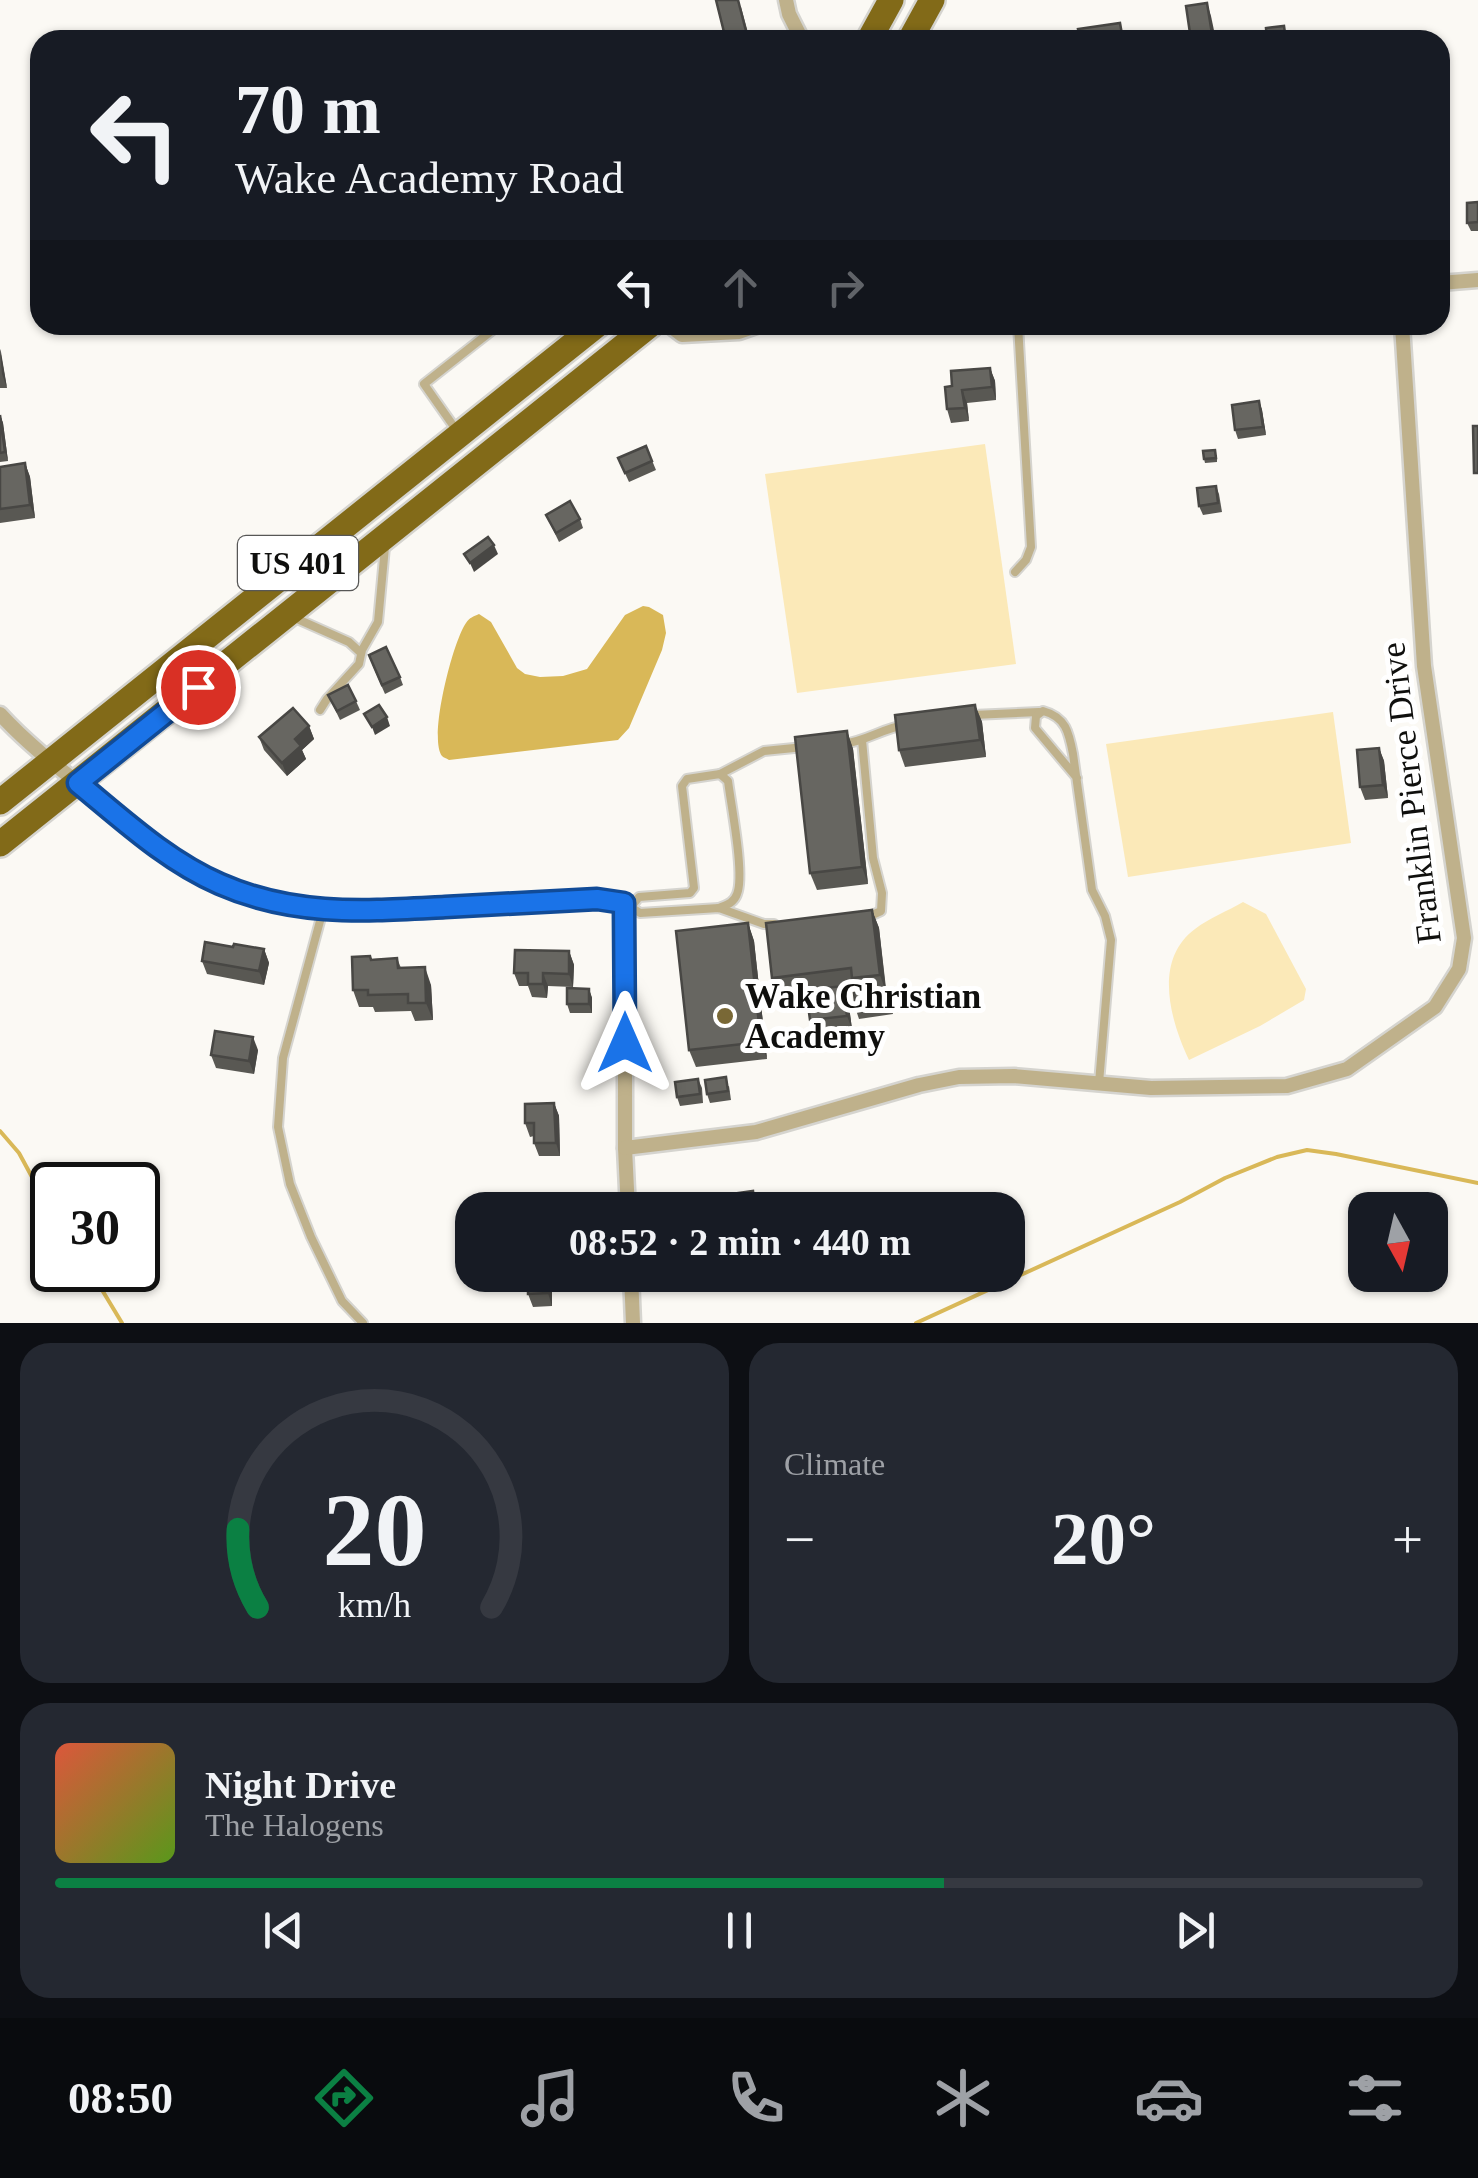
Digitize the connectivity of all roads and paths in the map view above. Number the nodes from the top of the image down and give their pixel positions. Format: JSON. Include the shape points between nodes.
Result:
{"nodes":[{"id":1,"x":786,"y":0,"type":"edge"},
{"id":2,"x":891,"y":0,"type":"edge"},
{"id":3,"x":932,"y":0,"type":"edge"},
{"id":4,"x":797,"y":30,"type":"edge"},
{"id":5,"x":874,"y":30,"type":"edge"},
{"id":6,"x":916,"y":30,"type":"edge"},
{"id":7,"x":1478,"y":280,"type":"edge"},
{"id":8,"x":1450,"y":281,"type":"edge"},
{"id":9,"x":486,"y":335,"type":"edge"},
{"id":10,"x":585,"y":335,"type":"edge"},
{"id":11,"x":638,"y":335,"type":"edge"},
{"id":12,"x":1019,"y":335,"type":"edge"},
{"id":13,"x":1403,"y":335,"type":"edge"},
{"id":14,"x":460,"y":435,"type":"junction"},
{"id":15,"x":386,"y":537,"type":"junction"},
{"id":16,"x":1015,"y":572,"type":"dead end"},
{"id":17,"x":288,"y":615,"type":"junction"},
{"id":18,"x":362,"y":654,"type":"junction"},
{"id":19,"x":320,"y":710,"type":"dead end"},
{"id":20,"x":1044,"y":711,"type":"junction"},
{"id":21,"x":0,"y":714,"type":"edge"},
{"id":22,"x":956,"y":717,"type":"edge"},
{"id":23,"x":911,"y":724,"type":"edge"},
{"id":24,"x":862,"y":740,"type":"junction"},
{"id":25,"x":838,"y":744,"type":"edge"},
{"id":26,"x":819,"y":746,"type":"edge"},
{"id":27,"x":51,"y":760,"type":"junction"},
{"id":28,"x":720,"y":774,"type":"junction"},
{"id":29,"x":1076,"y":778,"type":"junction"},
{"id":30,"x":78,"y":783,"type":"junction"},
{"id":31,"x":0,"y":802,"type":"edge"},
{"id":32,"x":0,"y":844,"type":"edge"},
{"id":33,"x":628,"y":905,"type":"junction"},
{"id":34,"x":718,"y":908,"type":"junction"},
{"id":35,"x":323,"y":910,"type":"junction"},
{"id":36,"x":850,"y":919,"type":"edge"},
{"id":37,"x":782,"y":924,"type":"edge"},
{"id":38,"x":1099,"y":1083,"type":"junction"},
{"id":39,"x":625,"y":1148,"type":"junction"},
{"id":40,"x":627,"y":1192,"type":"edge"},
{"id":41,"x":632,"y":1292,"type":"edge"},
{"id":42,"x":363,"y":1323,"type":"edge"},
{"id":43,"x":633,"y":1323,"type":"edge"}],
"edges":[{"from":1,"to":4,"type":"street"},
{"from":2,"to":5,"type":"highway"},
{"from":3,"to":6,"type":"highway"},
{"from":7,"to":8,"type":"street"},
{"from":9,"to":14,"type":"lane","via":[[424,384]]},
{"from":10,"to":14,"type":"highway","number":"US 401"},
{"from":11,"to":15,"type":"highway","number":"US 401"},
{"from":12,"to":16,"type":"lane","via":[[1031,546]]},
{"from":13,"to":38,"type":"street","name":"Franklin Pierce Drive","via":[[1424,666],[1464,938],[1459,969],[1434,1006],[1347,1069],[1287,1086]]},
{"from":14,"to":27,"type":"highway","number":"US 401"},
{"from":15,"to":17,"type":"highway","number":"US 401"},
{"from":15,"to":18,"type":"lane","via":[[378,622]]},
{"from":17,"to":18,"type":"lane"},
{"from":17,"to":30,"type":"highway","number":"US 401"},
{"from":18,"to":19,"type":"lane"},
{"from":20,"to":22,"type":"lane"},
{"from":20,"to":29,"type":"lane","via":[[1064,722]]},
{"from":20,"to":29,"type":"lane","via":[[1035,728]]},
{"from":21,"to":27,"type":"street"},
{"from":23,"to":24,"type":"lane"},
{"from":24,"to":25,"type":"lane"},
{"from":24,"to":36,"type":"lane","via":[[881,911]]},
{"from":26,"to":28,"type":"lane","via":[[764,751]]},
{"from":27,"to":30,"type":"street"},
{"from":27,"to":31,"type":"highway","number":"US 401"},
{"from":28,"to":33,"type":"lane","via":[[687,779],[682,786],[694,888],[638,897]]},
{"from":28,"to":34,"type":"lane","via":[[728,782],[739,875],[732,903]]},
{"from":29,"to":38,"type":"lane","via":[[1092,890],[1111,940]]},
{"from":30,"to":32,"type":"highway","number":"US 401"},
{"from":30,"to":35,"type":"street","via":[[174,859],[219,884]]},
{"from":33,"to":34,"type":"lane","via":[[640,914]]},
{"from":33,"to":35,"type":"street","via":[[597,899]]},
{"from":33,"to":39,"type":"street"},
{"from":34,"to":37,"type":"lane"},
{"from":35,"to":42,"type":"lane","via":[[283,1058],[278,1127],[311,1237],[342,1300]]},
{"from":38,"to":39,"type":"street","name":"Franklin Pierce Drive","via":[[958,1077],[756,1132]]},
{"from":39,"to":40,"type":"street"},
{"from":41,"to":43,"type":"street"}]}
